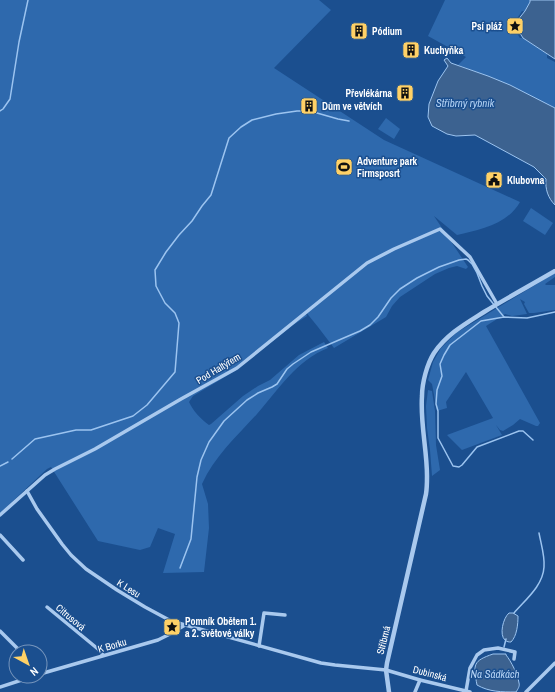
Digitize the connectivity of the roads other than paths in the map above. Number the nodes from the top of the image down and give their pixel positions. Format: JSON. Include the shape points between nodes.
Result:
{"nodes":[{"id":1,"x":555,"y":271,"type":"edge"},
{"id":2,"x":497,"y":304,"type":"junction"},
{"id":3,"x":27,"y":491,"type":"junction"},
{"id":4,"x":0,"y":515,"type":"edge"},
{"id":5,"x":0,"y":535,"type":"edge"},
{"id":6,"x":23,"y":560,"type":"dead end"},
{"id":7,"x":47,"y":607,"type":"dead end"},
{"id":8,"x":284,"y":615,"type":"dead end"},
{"id":9,"x":185,"y":625,"type":"junction"},
{"id":10,"x":0,"y":631,"type":"edge"},
{"id":11,"x":13,"y":644,"type":"edge"},
{"id":12,"x":259,"y":646,"type":"junction"},
{"id":13,"x":103,"y":655,"type":"junction"},
{"id":14,"x":514,"y":659,"type":"dead end"},
{"id":15,"x":555,"y":663,"type":"edge"},
{"id":16,"x":386,"y":670,"type":"junction"},
{"id":17,"x":48,"y":671,"type":"edge"},
{"id":18,"x":420,"y":680,"type":"junction"},
{"id":19,"x":389,"y":692,"type":"edge"},
{"id":20,"x":415,"y":692,"type":"edge"},
{"id":21,"x":468,"y":692,"type":"edge"},
{"id":22,"x":526,"y":692,"type":"edge"}],
"edges":[{"from":1,"to":2,"type":"street","name":"Stříbrná"},
{"from":2,"to":3,"type":"street","name":"Pod Haltýřem","via":[[474,262],[440,229],[367,263],[237,368],[95,449],[55,468]]},
{"from":2,"to":16,"type":"street","name":"Stříbrná","via":[[446,338],[426,371],[422,398],[426,494]]},
{"from":3,"to":4,"type":"street","name":"Pod Haltýřem"},
{"from":3,"to":9,"type":"street","name":"K Lesu","via":[[62,544],[86,569],[145,607],[171,621]]},
{"from":5,"to":6,"type":"street"},
{"from":7,"to":13,"type":"street","name":"Citrusová"},
{"from":8,"to":12,"type":"street","via":[[264,613]]},
{"from":9,"to":12,"type":"street","name":"K Lesu"},
{"from":9,"to":13,"type":"street","name":"K Borku","via":[[158,640]]},
{"from":10,"to":11,"type":"street"},
{"from":12,"to":16,"type":"street","name":"K Lesu","via":[[320,663]]},
{"from":13,"to":17,"type":"street","name":"K Borku"},
{"from":14,"to":21,"type":"street","via":[[515,652],[498,648],[476,654],[470,668]]},
{"from":15,"to":22,"type":"street"},
{"from":16,"to":18,"type":"street","name":"Dubinská"},
{"from":16,"to":19,"type":"street","name":"Stříbrná"},
{"from":18,"to":20,"type":"street"},
{"from":18,"to":21,"type":"street","name":"Dubinská"}]}
